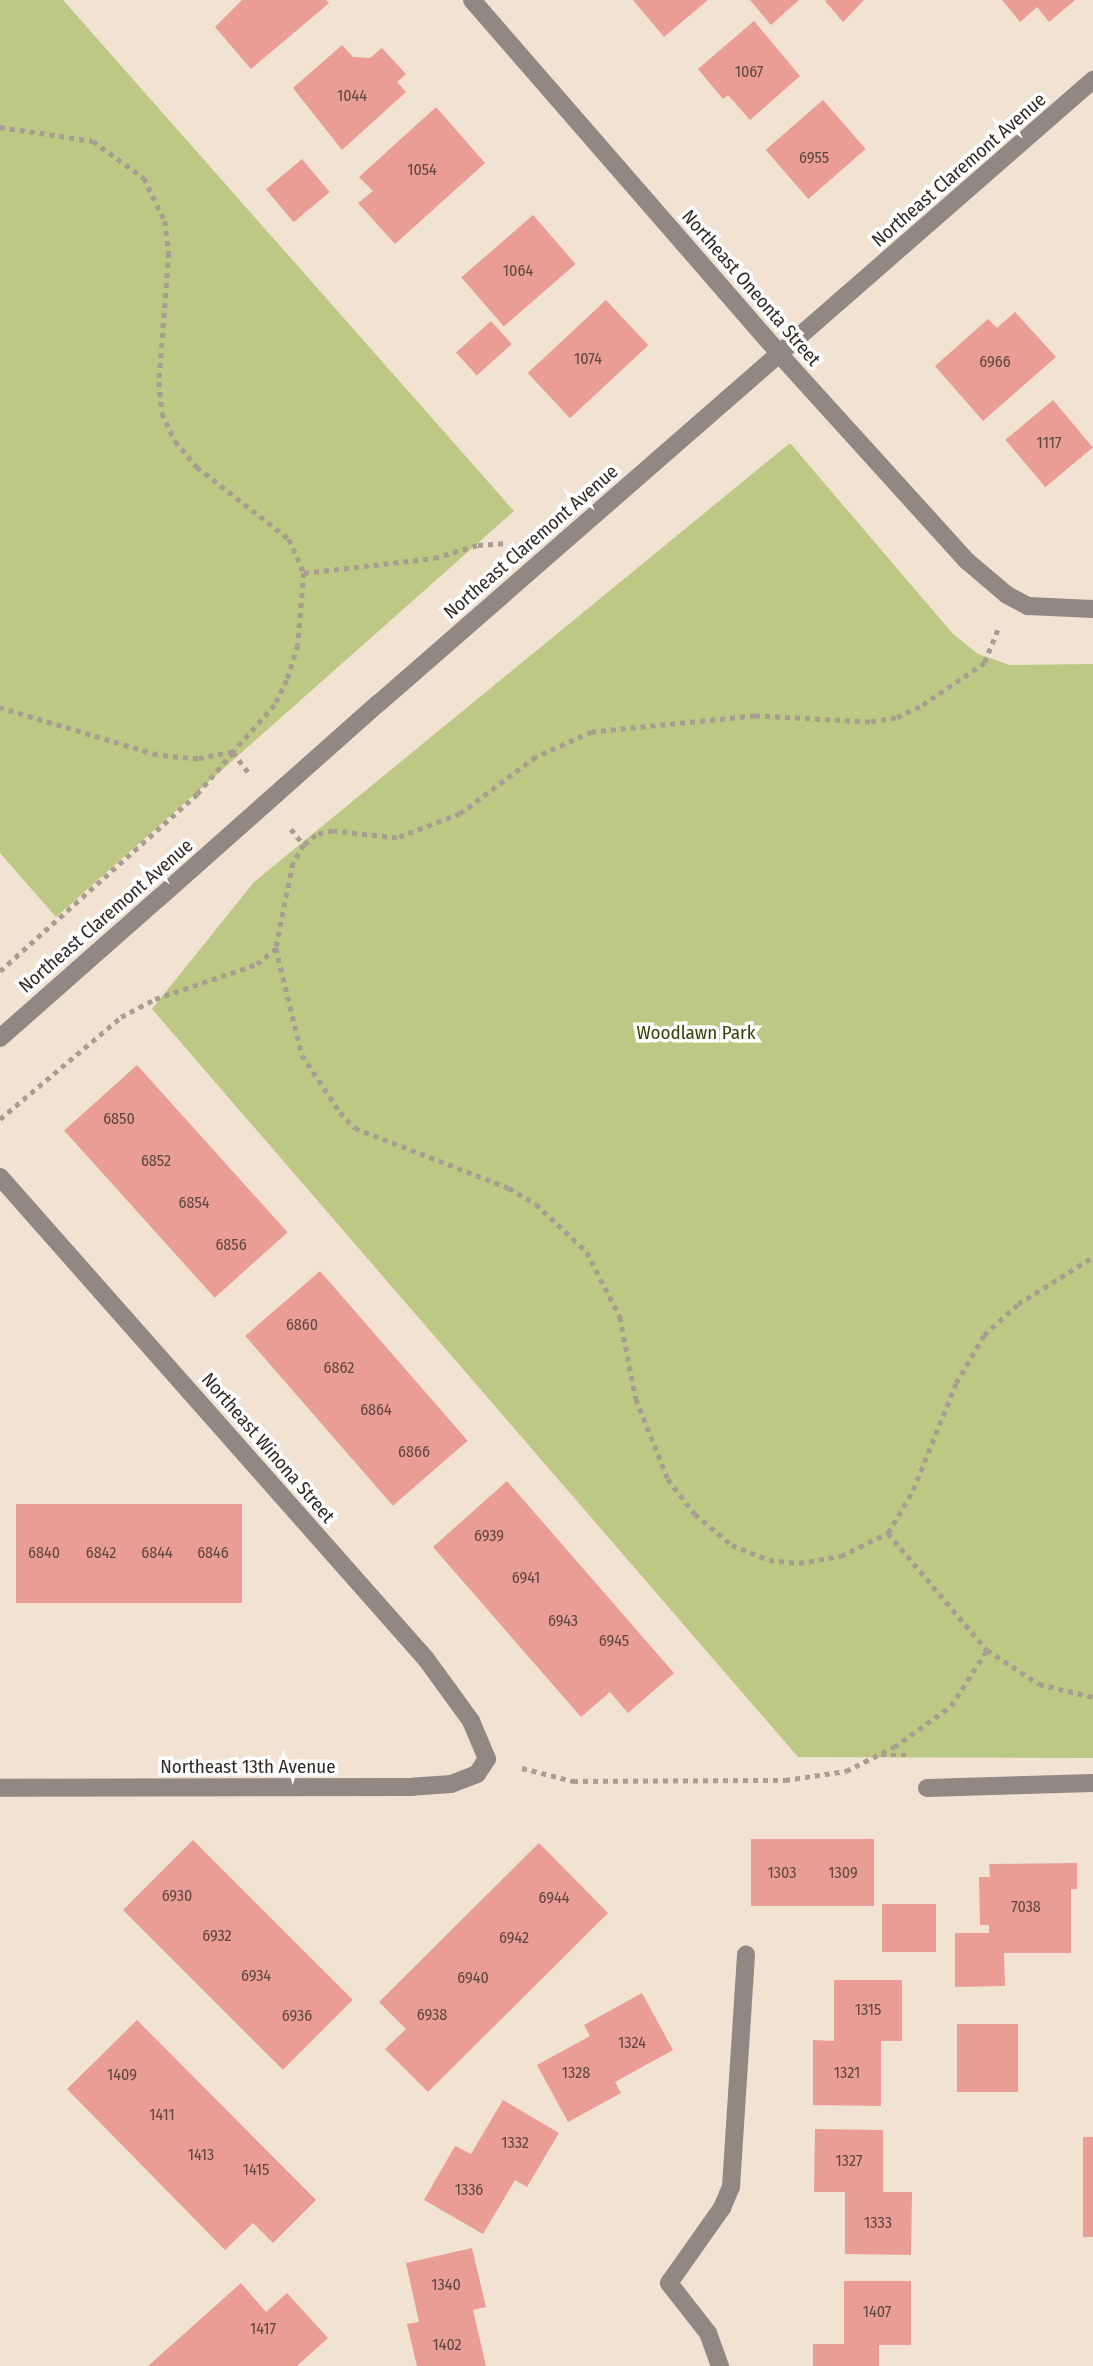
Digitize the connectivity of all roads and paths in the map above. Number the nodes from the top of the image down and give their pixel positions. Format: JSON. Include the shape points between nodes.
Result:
{"nodes":[{"id":1,"x":472,"y":0,"type":"edge"},
{"id":2,"x":1093,"y":80,"type":"edge"},
{"id":3,"x":0,"y":127,"type":"edge"},
{"id":4,"x":781,"y":356,"type":"junction"},
{"id":5,"x":551,"y":551,"type":"junction"},
{"id":6,"x":304,"y":573,"type":"junction"},
{"id":7,"x":1007,"y":595,"type":"junction"},
{"id":8,"x":1093,"y":609,"type":"edge"},
{"id":9,"x":0,"y":708,"type":"edge"},
{"id":10,"x":233,"y":752,"type":"junction"},
{"id":11,"x":276,"y":948,"type":"junction"},
{"id":12,"x":0,"y":971,"type":"edge"},
{"id":13,"x":0,"y":1038,"type":"edge"},
{"id":14,"x":0,"y":1119,"type":"edge"},
{"id":15,"x":0,"y":1177,"type":"edge"},
{"id":16,"x":1093,"y":1257,"type":"edge"},
{"id":17,"x":888,"y":1533,"type":"junction"},
{"id":18,"x":987,"y":1650,"type":"junction"},
{"id":19,"x":1093,"y":1697,"type":"edge"},
{"id":20,"x":487,"y":1759,"type":"junction"},
{"id":21,"x":1093,"y":1783,"type":"edge"},
{"id":22,"x":0,"y":1788,"type":"edge"},
{"id":23,"x":927,"y":1788,"type":"dead end"},
{"id":24,"x":746,"y":1954,"type":"dead end"},
{"id":25,"x":720,"y":2366,"type":"edge"}],
"edges":[{"from":1,"to":4,"type":"street","name":"Northeast Oneonta Street"},
{"from":2,"to":4,"type":"street","name":"Northeast Claremont Avenue"},
{"from":3,"to":6,"type":"path","via":[[93,141],[144,178],[165,221],[169,253],[159,382],[162,413],[175,441],[197,467],[289,539]]},
{"from":4,"to":5,"type":"street","name":"Northeast Claremont Avenue"},
{"from":4,"to":7,"type":"street","name":"Northeast Oneonta Street","via":[[967,561]]},
{"from":5,"to":6,"type":"path","via":[[496,542],[434,558]]},
{"from":5,"to":13,"type":"street","name":"Northeast Claremont Avenue","bridge":true},
{"from":6,"to":10,"type":"path","via":[[298,645],[287,680],[275,705]]},
{"from":7,"to":8,"type":"street","via":[[1028,606]]},
{"from":7,"to":11,"type":"path","via":[[995,645],[985,663],[896,718],[870,722],[755,716],[592,732],[536,757],[460,814],[397,838],[333,831],[316,835],[303,845],[293,863]]},
{"from":9,"to":10,"type":"path","via":[[157,755],[198,759]]},
{"from":10,"to":12,"type":"path","via":[[197,793]]},
{"from":11,"to":14,"type":"path","via":[[257,964],[155,999],[121,1017]]},
{"from":11,"to":17,"type":"path","via":[[302,1055],[355,1128],[509,1188],[536,1204],[587,1252],[605,1278],[620,1317],[650,1442],[668,1479],[695,1514],[732,1545],[769,1560],[799,1563],[841,1556]]},
{"from":15,"to":20,"type":"street","name":"Northeast Winona Street","via":[[426,1659],[471,1721]]},
{"from":16,"to":17,"type":"path","via":[[1018,1304],[984,1335],[956,1383],[913,1490]]},
{"from":17,"to":18,"type":"path"},
{"from":18,"to":19,"type":"path","via":[[1040,1684]]},
{"from":18,"to":20,"type":"path","via":[[951,1706],[894,1746],[846,1771],[785,1780],[573,1782]]},
{"from":20,"to":22,"type":"street","name":"Northeast 13th Avenue","via":[[477,1774],[451,1784],[412,1787]]},
{"from":21,"to":23,"type":"street"},
{"from":24,"to":25,"type":"street","via":[[731,2187],[722,2208],[669,2283],[708,2333]]}]}
